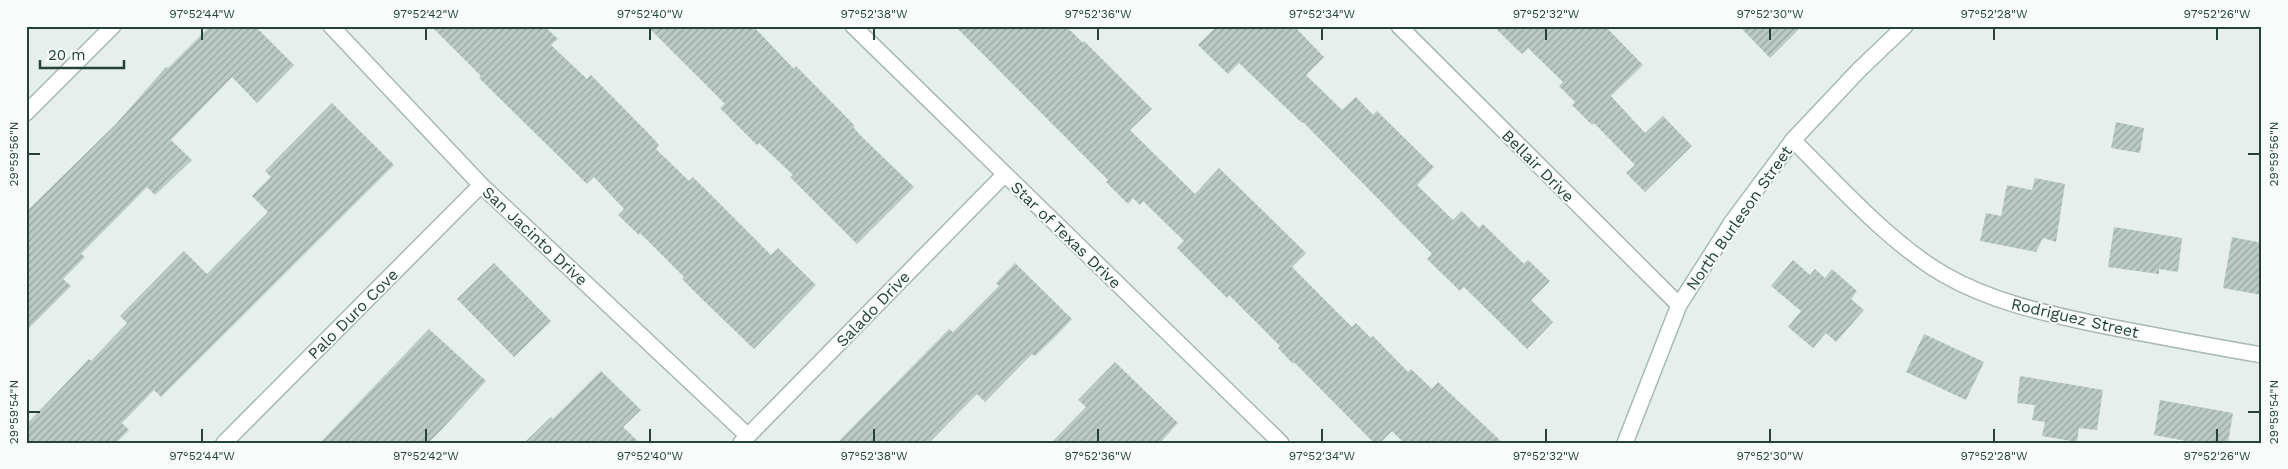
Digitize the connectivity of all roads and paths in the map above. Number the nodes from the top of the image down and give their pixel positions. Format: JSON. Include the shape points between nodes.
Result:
{"nodes":[{"id":1,"x":113,"y":26,"type":"edge"},
{"id":2,"x":331,"y":26,"type":"edge"},
{"id":3,"x":853,"y":26,"type":"edge"},
{"id":4,"x":1399,"y":26,"type":"edge"},
{"id":5,"x":1904,"y":26,"type":"edge"},
{"id":6,"x":26,"y":113,"type":"edge"},
{"id":7,"x":1793,"y":140,"type":"junction"},
{"id":8,"x":1004,"y":175,"type":"junction"},
{"id":9,"x":481,"y":186,"type":"junction"},
{"id":10,"x":1678,"y":305,"type":"junction"},
{"id":11,"x":2262,"y":355,"type":"edge"},
{"id":12,"x":1264,"y":438,"type":"edge"},
{"id":13,"x":745,"y":440,"type":"edge"},
{"id":14,"x":224,"y":443,"type":"edge"},
{"id":15,"x":1281,"y":443,"type":"edge"},
{"id":16,"x":1624,"y":443,"type":"edge"}],
"edges":[{"from":1,"to":6,"type":"street"},
{"from":2,"to":9,"type":"street","name":"San Jacinto Drive"},
{"from":3,"to":8,"type":"street","name":"Star of Texas Drive"},
{"from":4,"to":10,"type":"street","name":"Bellair Drive"},
{"from":5,"to":7,"type":"street","name":"North Burleson Street"},
{"from":7,"to":10,"type":"street","name":"North Burleson Street","via":[[1732,222]]},
{"from":7,"to":11,"type":"street","name":"Rodriguez Street","via":[[1909,250],[1942,274],[1982,294],[2039,313]]},
{"from":8,"to":12,"type":"street","name":"Star of Texas Drive"},
{"from":8,"to":13,"type":"street","name":"Salado Drive"},
{"from":9,"to":13,"type":"street","name":"San Jacinto Drive"},
{"from":9,"to":14,"type":"street","name":"Palo Duro Cove"},
{"from":10,"to":16,"type":"street","name":"North Burleson Street"},
{"from":12,"to":15,"type":"street","name":"Star of Texas Drive"}]}
